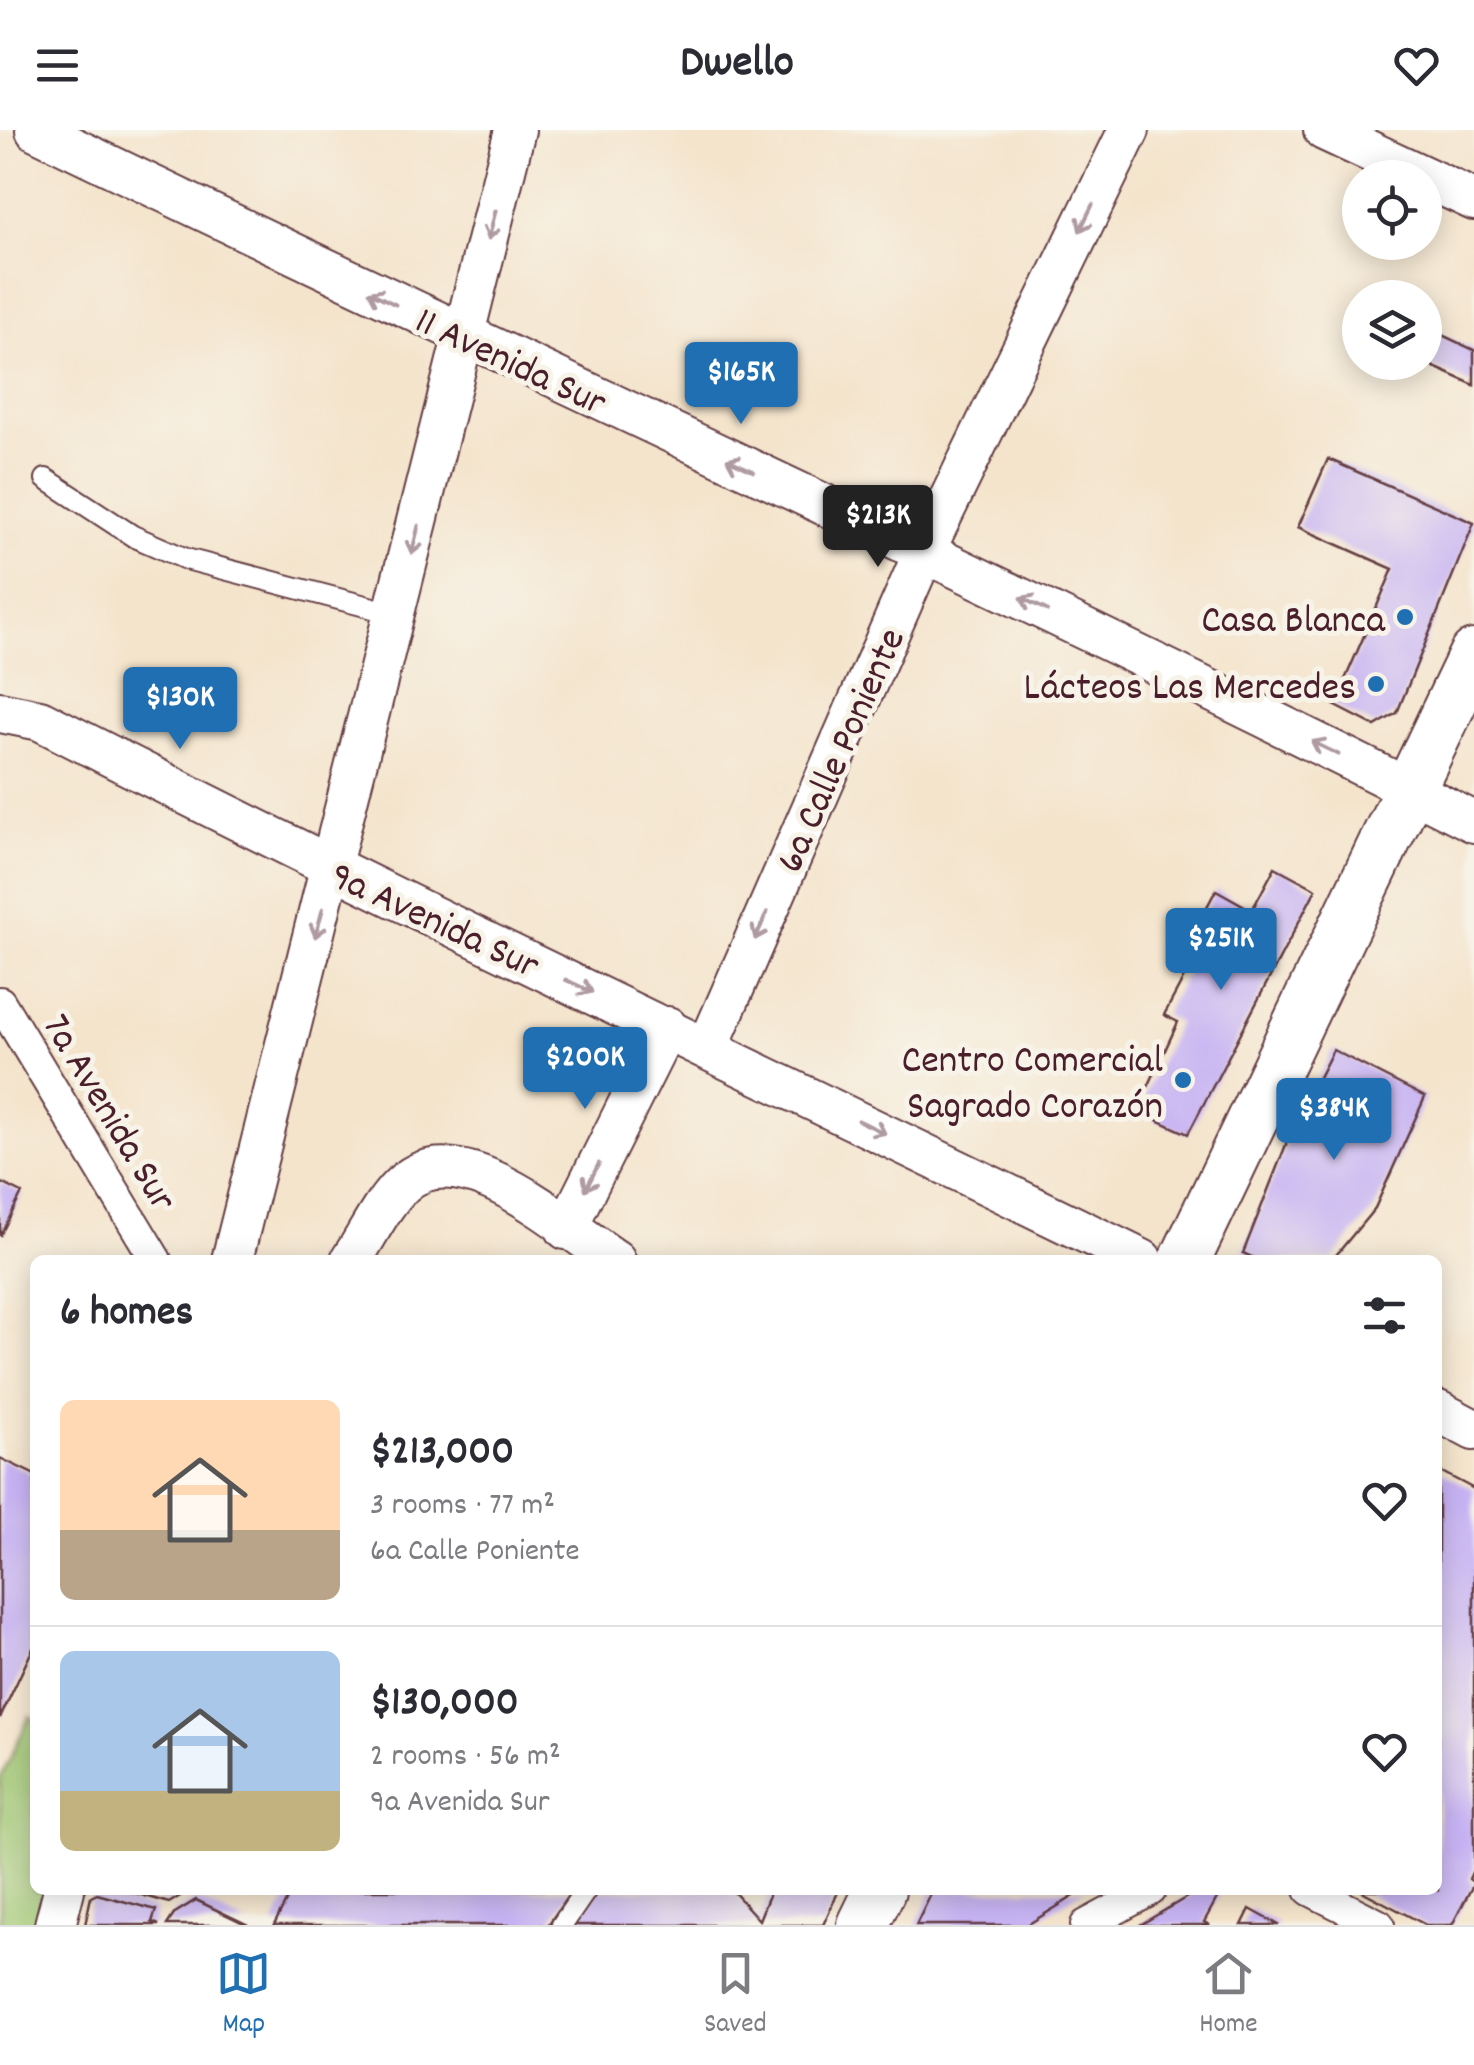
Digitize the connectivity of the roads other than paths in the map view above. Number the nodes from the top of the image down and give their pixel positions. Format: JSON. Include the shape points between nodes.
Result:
{"nodes":[{"id":1,"x":36,"y":130,"type":"edge"},
{"id":2,"x":515,"y":130,"type":"edge"},
{"id":3,"x":1129,"y":130,"type":"edge"},
{"id":4,"x":1324,"y":130,"type":"edge"},
{"id":5,"x":1474,"y":200,"type":"edge"},
{"id":6,"x":465,"y":338,"type":"junction"},
{"id":7,"x":46,"y":479,"type":"dead end"},
{"id":8,"x":925,"y":550,"type":"junction"},
{"id":9,"x":396,"y":614,"type":"junction"},
{"id":10,"x":1474,"y":655,"type":"edge"},
{"id":11,"x":0,"y":712,"type":"edge"},
{"id":12,"x":1413,"y":791,"type":"junction"},
{"id":13,"x":1474,"y":822,"type":"edge"},
{"id":14,"x":332,"y":870,"type":"junction"},
{"id":15,"x":0,"y":1002,"type":"edge"},
{"id":16,"x":666,"y":1027,"type":"junction"},
{"id":17,"x":708,"y":1047,"type":"junction"},
{"id":18,"x":566,"y":1228,"type":"junction"},
{"id":19,"x":153,"y":1255,"type":"edge"},
{"id":20,"x":233,"y":1255,"type":"edge"},
{"id":21,"x":354,"y":1255,"type":"edge"},
{"id":22,"x":607,"y":1255,"type":"edge"},
{"id":23,"x":1132,"y":1255,"type":"edge"},
{"id":24,"x":1187,"y":1255,"type":"edge"},
{"id":25,"x":1442,"y":1413,"type":"edge"},
{"id":26,"x":1474,"y":1430,"type":"edge"},
{"id":27,"x":63,"y":1895,"type":"edge"},
{"id":28,"x":583,"y":1895,"type":"edge"},
{"id":29,"x":878,"y":1895,"type":"edge"},
{"id":30,"x":1142,"y":1895,"type":"edge"},
{"id":31,"x":1320,"y":1895,"type":"edge"},
{"id":32,"x":54,"y":1925,"type":"edge"},
{"id":33,"x":562,"y":1925,"type":"edge"},
{"id":34,"x":863,"y":1925,"type":"edge"},
{"id":35,"x":1086,"y":1925,"type":"edge"},
{"id":36,"x":1379,"y":1925,"type":"edge"}],
"edges":[{"from":6,"to":1,"type":"street","name":"11 Avenida Sur","one_way":true},
{"from":2,"to":6,"type":"street","one_way":true},
{"from":3,"to":8,"type":"street","name":"6a Calle Poniente","one_way":true},
{"from":4,"to":5,"type":"street"},
{"from":8,"to":6,"type":"street","name":"11 Avenida Sur","one_way":true},
{"from":6,"to":9,"type":"street","one_way":true},
{"from":7,"to":9,"type":"lane","via":[[133,536],[186,559]]},
{"from":12,"to":8,"type":"street","name":"11 Avenida Sur","one_way":true},
{"from":8,"to":17,"type":"street","name":"6a Calle Poniente","one_way":true},
{"from":9,"to":14,"type":"street"},
{"from":10,"to":12,"type":"street"},
{"from":11,"to":14,"type":"street","name":"9a Avenida Sur","via":[[40,720]]},
{"from":12,"to":13,"type":"street","name":"11 Avenida Sur"},
{"from":12,"to":24,"type":"street"},
{"from":14,"to":16,"type":"street","name":"9a Avenida Sur","one_way":true},
{"from":14,"to":20,"type":"street","one_way":true},
{"from":15,"to":19,"type":"street","name":"7a Avenida Sur"},
{"from":16,"to":17,"type":"street","name":"9a Avenida Sur"},
{"from":16,"to":18,"type":"street","one_way":true},
{"from":17,"to":23,"type":"street","name":"9a Avenida Sur","one_way":true},
{"from":18,"to":21,"type":"street","via":[[483,1173],[442,1166],[404,1182]]},
{"from":18,"to":22,"type":"street"},
{"from":25,"to":26,"type":"street"},
{"from":27,"to":32,"type":"street"},
{"from":28,"to":33,"type":"lane"},
{"from":29,"to":34,"type":"street"},
{"from":30,"to":35,"type":"street"},
{"from":31,"to":36,"type":"street"}]}
